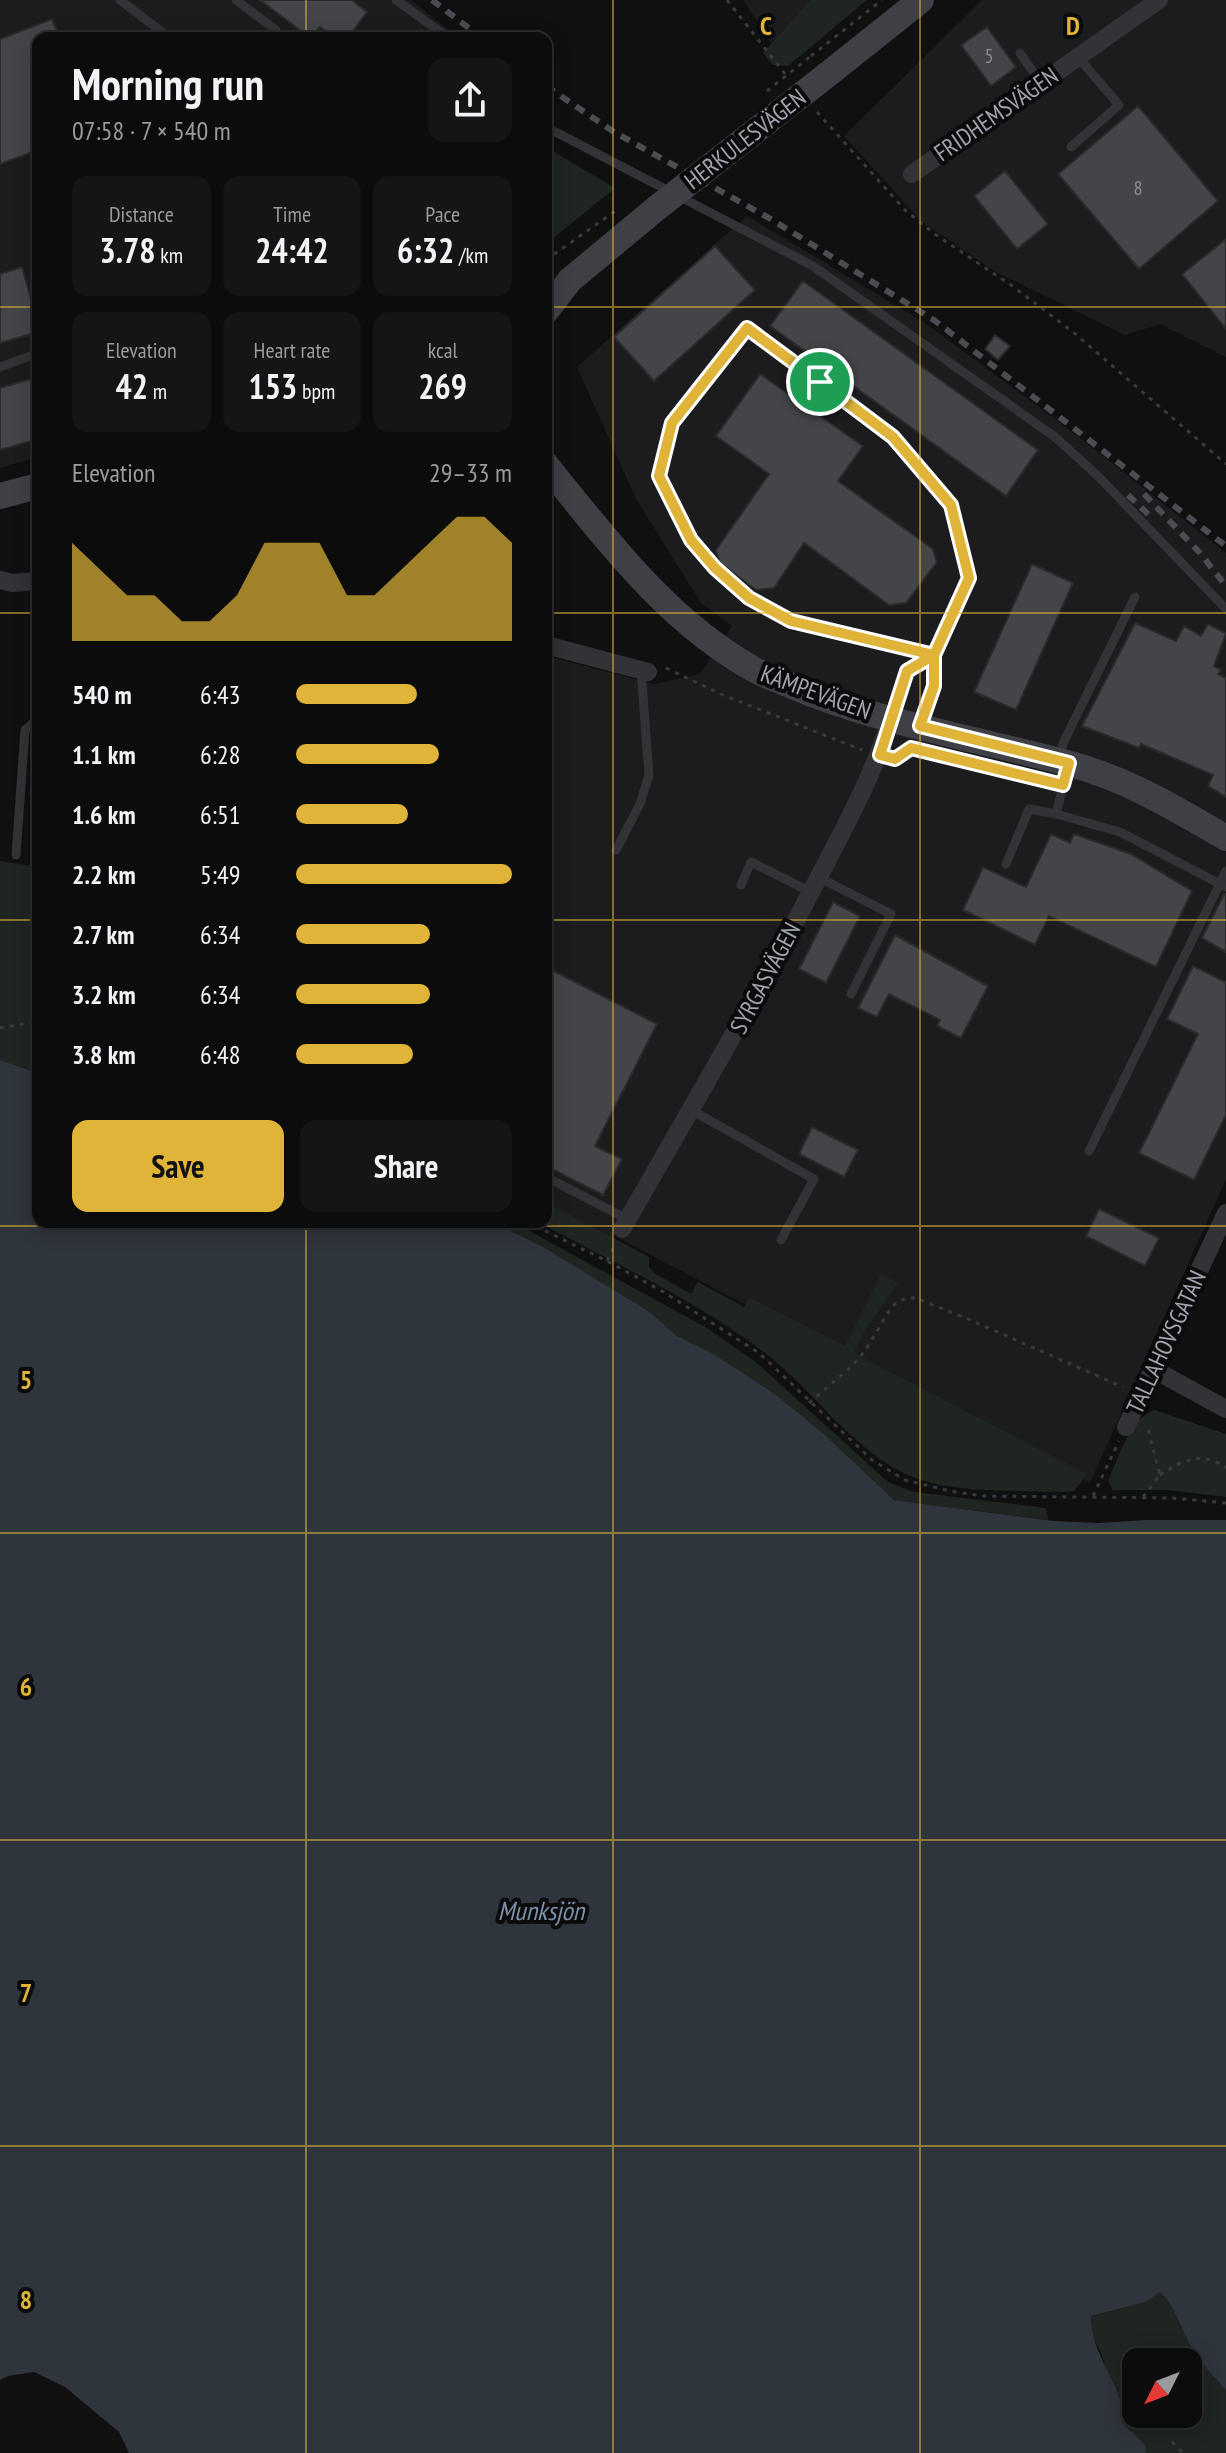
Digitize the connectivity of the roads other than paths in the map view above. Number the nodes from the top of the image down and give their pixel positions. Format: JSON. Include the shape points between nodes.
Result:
{"nodes":[{"id":1,"x":120,"y":0,"type":"edge"},
{"id":2,"x":236,"y":0,"type":"edge"},
{"id":3,"x":396,"y":0,"type":"edge"},
{"id":4,"x":921,"y":0,"type":"edge"},
{"id":5,"x":1159,"y":0,"type":"edge"},
{"id":6,"x":162,"y":32,"type":"edge"},
{"id":7,"x":276,"y":32,"type":"edge"},
{"id":8,"x":441,"y":32,"type":"edge"},
{"id":9,"x":1020,"y":53,"type":"dead end"},
{"id":10,"x":1077,"y":56,"type":"junction"},
{"id":11,"x":1040,"y":82,"type":"junction"},
{"id":12,"x":552,"y":130,"type":"edge"},
{"id":13,"x":1071,"y":147,"type":"dead end"},
{"id":14,"x":912,"y":174,"type":"dead end"},
{"id":15,"x":570,"y":280,"type":"junction"},
{"id":16,"x":552,"y":290,"type":"edge"},
{"id":17,"x":552,"y":303,"type":"edge"},
{"id":18,"x":32,"y":355,"type":"edge"},
{"id":19,"x":0,"y":367,"type":"edge"},
{"id":20,"x":552,"y":472,"type":"edge"},
{"id":21,"x":32,"y":488,"type":"edge"},
{"id":22,"x":552,"y":491,"type":"edge"},
{"id":23,"x":0,"y":496,"type":"edge"},
{"id":24,"x":618,"y":554,"type":"junction"},
{"id":25,"x":0,"y":580,"type":"edge"},
{"id":26,"x":32,"y":581,"type":"edge"},
{"id":27,"x":1135,"y":597,"type":"dead end"},
{"id":28,"x":1226,"y":609,"type":"edge"},
{"id":29,"x":552,"y":647,"type":"edge"},
{"id":30,"x":934,"y":655,"type":"junction"},
{"id":31,"x":644,"y":671,"type":"joint"},
{"id":32,"x":891,"y":719,"type":"junction"},
{"id":33,"x":32,"y":726,"type":"edge"},
{"id":34,"x":920,"y":726,"type":"junction"},
{"id":35,"x":1063,"y":762,"type":"junction"},
{"id":36,"x":1056,"y":814,"type":"junction"},
{"id":37,"x":1226,"y":838,"type":"edge"},
{"id":38,"x":616,"y":850,"type":"dead end"},
{"id":39,"x":16,"y":855,"type":"dead end"},
{"id":40,"x":1006,"y":864,"type":"dead end"},
{"id":41,"x":1226,"y":871,"type":"edge"},
{"id":42,"x":814,"y":884,"type":"junction"},
{"id":43,"x":741,"y":885,"type":"dead end"},
{"id":44,"x":1223,"y":885,"type":"edge"},
{"id":45,"x":851,"y":994,"type":"dead end"},
{"id":46,"x":691,"y":1110,"type":"junction"},
{"id":47,"x":1089,"y":1151,"type":"dead end"},
{"id":48,"x":552,"y":1181,"type":"edge"},
{"id":49,"x":1226,"y":1213,"type":"edge"},
{"id":50,"x":624,"y":1224,"type":"joint"},
{"id":51,"x":781,"y":1240,"type":"dead end"},
{"id":52,"x":1153,"y":1369,"type":"junction"},
{"id":53,"x":1226,"y":1409,"type":"edge"},
{"id":54,"x":1126,"y":1427,"type":"road end"}],
"edges":[{"from":1,"to":6,"type":"lane"},
{"from":2,"to":7,"type":"lane"},
{"from":3,"to":8,"type":"lane"},
{"from":4,"to":15,"type":"main road","name":"HERKULESVÄGEN","bridge":true,"via":[[819,65]]},
{"from":5,"to":10,"type":"street","name":"FRIDHEMSVÄGEN"},
{"from":9,"to":11,"type":"lane"},
{"from":10,"to":11,"type":"street","name":"FRIDHEMSVÄGEN"},
{"from":10,"to":13,"type":"lane","via":[[1119,105]]},
{"from":11,"to":14,"type":"street","name":"FRIDHEMSVÄGEN"},
{"from":12,"to":28,"type":"lane","via":[[813,266],[1055,437]]},
{"from":15,"to":16,"type":"main road","name":"HERKULESVÄGEN"},
{"from":15,"to":17,"type":"main road","name":"HERKULESVÄGEN"},
{"from":18,"to":19,"type":"lane"},
{"from":20,"to":24,"type":"main road","name":"KÄMPEVÄGEN"},
{"from":21,"to":23,"type":"main road"},
{"from":22,"to":24,"type":"main road","name":"KÄMPEVÄGEN"},
{"from":24,"to":32,"type":"main road","name":"KÄMPEVÄGEN","via":[[667,606],[754,670],[831,702]]},
{"from":25,"to":26,"type":"street"},
{"from":27,"to":35,"type":"lane","via":[[1064,741]]},
{"from":29,"to":31,"type":"street"},
{"from":30,"to":30,"type":"lane","via":[[969,578],[951,505],[893,437],[747,328],[672,423],[659,476],[691,540],[749,598],[791,621]]},
{"from":30,"to":32,"type":"lane","via":[[907,671]]},
{"from":30,"to":34,"type":"lane","via":[[934,686]]},
{"from":31,"to":38,"type":"lane","via":[[649,775]]},
{"from":32,"to":34,"type":"main road","name":"KÄMPEVÄGEN"},
{"from":32,"to":42,"type":"street","name":"SYRGASVÄGEN","via":[[880,755]]},
{"from":33,"to":39,"type":"lane","via":[[25,730]]},
{"from":34,"to":35,"type":"main road","name":"KÄMPEVÄGEN"},
{"from":35,"to":36,"type":"lane"},
{"from":35,"to":37,"type":"main road","name":"KÄMPEVÄGEN","via":[[1119,780]]},
{"from":36,"to":40,"type":"lane","via":[[1029,809]]},
{"from":36,"to":44,"type":"lane","via":[[1120,832]]},
{"from":41,"to":44,"type":"lane"},
{"from":42,"to":43,"type":"lane","via":[[751,862]]},
{"from":42,"to":45,"type":"lane","via":[[891,914]]},
{"from":42,"to":46,"type":"street","name":"SYRGASVÄGEN","via":[[755,1001]]},
{"from":44,"to":47,"type":"lane"},
{"from":46,"to":50,"type":"street","name":"SYRGASVÄGEN"},
{"from":46,"to":51,"type":"lane","via":[[814,1179]]},
{"from":48,"to":50,"type":"lane"},
{"from":49,"to":52,"type":"street","name":"TALLAHOVSGATAN"},
{"from":52,"to":53,"type":"street"},
{"from":52,"to":54,"type":"street","name":"TALLAHOVSGATAN"}]}
